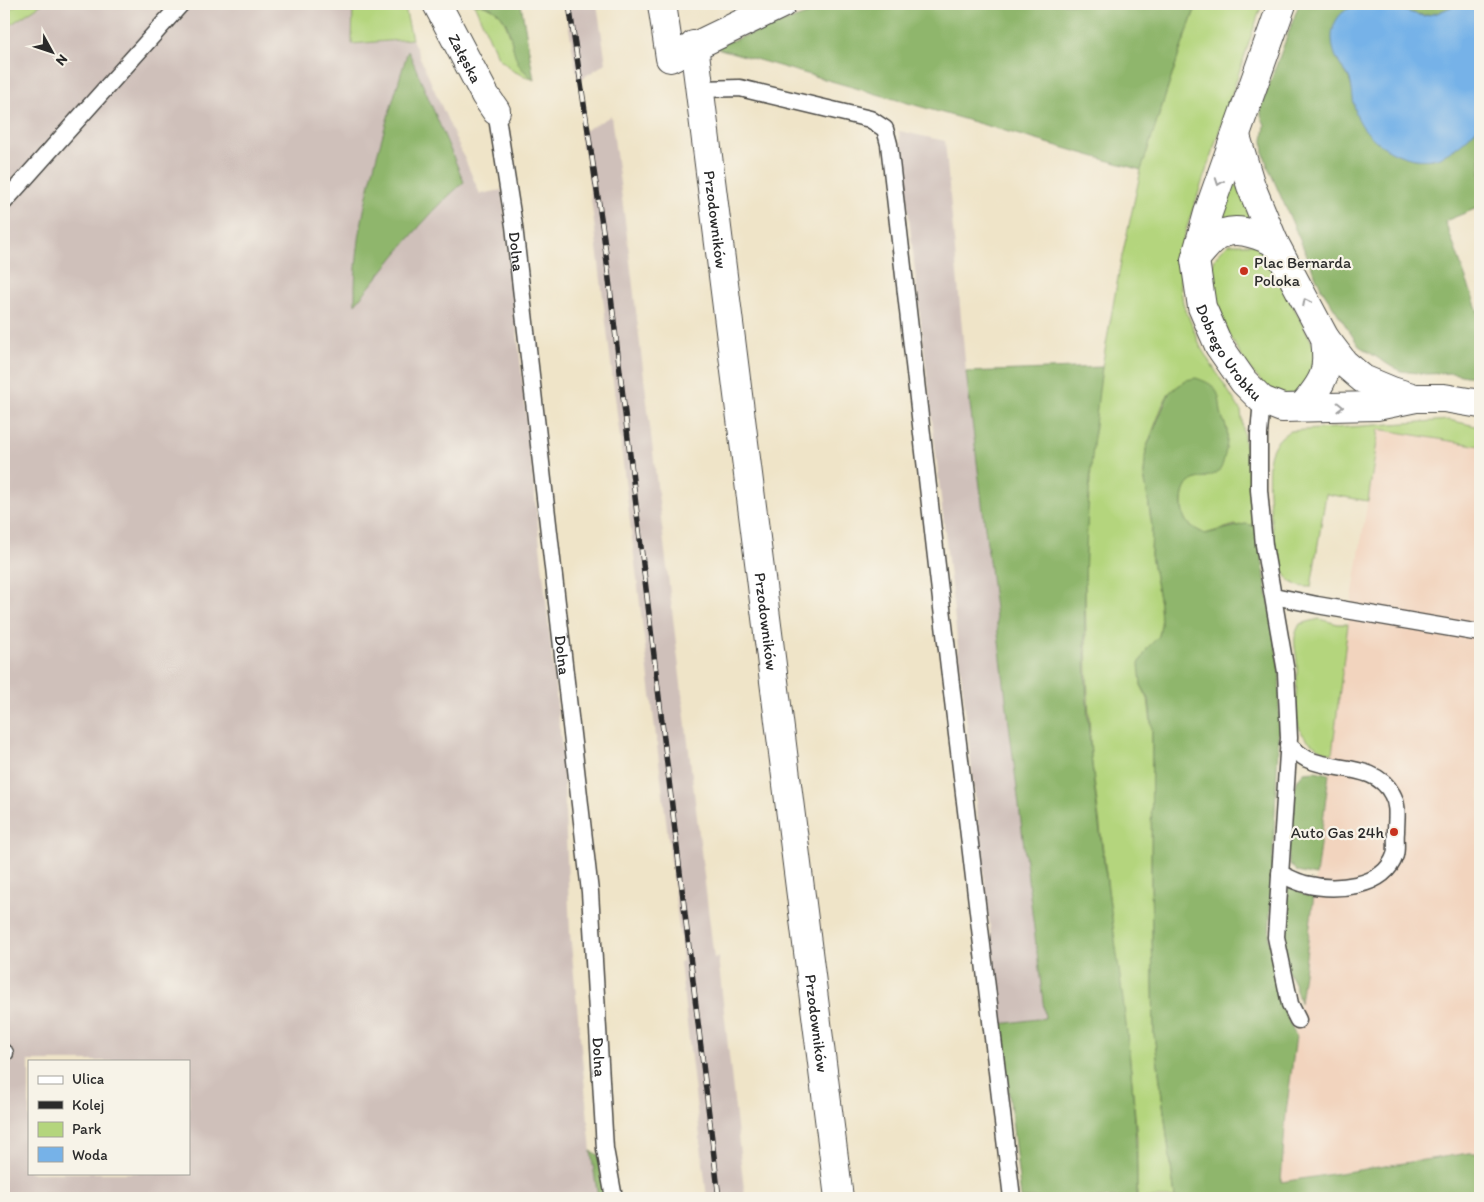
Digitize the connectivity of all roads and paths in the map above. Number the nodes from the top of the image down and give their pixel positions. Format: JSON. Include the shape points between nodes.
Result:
{"nodes":[{"id":1,"x":181,"y":4,"type":"edge"},
{"id":2,"x":437,"y":4,"type":"edge"},
{"id":3,"x":662,"y":4,"type":"edge"},
{"id":4,"x":782,"y":4,"type":"edge"},
{"id":5,"x":1282,"y":4,"type":"edge"},
{"id":6,"x":694,"y":45,"type":"junction"},
{"id":7,"x":701,"y":89,"type":"junction"},
{"id":8,"x":496,"y":111,"type":"joint"},
{"id":9,"x":1236,"y":136,"type":"junction"},
{"id":10,"x":4,"y":202,"type":"edge"},
{"id":11,"x":1274,"y":242,"type":"junction"},
{"id":12,"x":1195,"y":260,"type":"junction"},
{"id":13,"x":1325,"y":338,"type":"junction"},
{"id":14,"x":1416,"y":398,"type":"junction"},
{"id":15,"x":1262,"y":400,"type":"junction"},
{"id":16,"x":1480,"y":404,"type":"edge"},
{"id":17,"x":1303,"y":406,"type":"junction"},
{"id":18,"x":1274,"y":596,"type":"junction"},
{"id":19,"x":1480,"y":633,"type":"edge"},
{"id":20,"x":1288,"y":746,"type":"junction"},
{"id":21,"x":1280,"y":874,"type":"junction"},
{"id":22,"x":1298,"y":1020,"type":"dead end"},
{"id":23,"x":614,"y":1198,"type":"edge"},
{"id":24,"x":839,"y":1198,"type":"edge"},
{"id":25,"x":1012,"y":1198,"type":"edge"}],
"edges":[{"from":1,"to":10,"type":"lane"},
{"from":2,"to":8,"type":"street","name":"Załęska"},
{"from":3,"to":6,"type":"street","via":[[670,58]]},
{"from":4,"to":6,"type":"street"},
{"from":5,"to":9,"type":"street","name":"Dobrego Urobku"},
{"from":6,"to":7,"type":"street","name":"Przodowników"},
{"from":7,"to":24,"type":"street","name":"Przodowników"},
{"from":7,"to":25,"type":"lane","via":[[740,88],[870,119],[885,129],[887,136]]},
{"from":8,"to":23,"type":"lane","name":"Dolna","via":[[514,226],[590,892],[605,1149]]},
{"from":9,"to":11,"type":"street","name":"Dobrego Urobku","via":[[1251,186]]},
{"from":9,"to":12,"type":"street","name":"Dobrego Urobku","one_way":true},
{"from":11,"to":12,"type":"street","via":[[1256,234],[1233,230],[1215,237]]},
{"from":13,"to":11,"type":"street","name":"Dobrego Urobku","one_way":true},
{"from":12,"to":15,"type":"street","name":"Dobrego Urobku","via":[[1202,306],[1219,346],[1244,382]]},
{"from":13,"to":14,"type":"street","name":"Dobrego Urobku","via":[[1344,363],[1363,379]]},
{"from":13,"to":17,"type":"street","name":"Dobrego Urobku","via":[[1326,372]]},
{"from":14,"to":16,"type":"street","name":"Dobrego Urobku","via":[[1444,398]]},
{"from":17,"to":14,"type":"street","name":"Dobrego Urobku","one_way":true,"via":[[1378,406]]},
{"from":15,"to":17,"type":"street","name":"Dobrego Urobku","via":[[1282,408]]},
{"from":15,"to":18,"type":"lane","via":[[1259,490],[1264,545]]},
{"from":18,"to":19,"type":"lane"},
{"from":18,"to":20,"type":"lane","via":[[1286,672]]},
{"from":20,"to":21,"type":"lane"},
{"from":20,"to":21,"type":"lane","via":[[1307,759],[1376,778],[1392,794],[1397,809],[1394,855],[1385,870],[1368,883],[1315,886]]},
{"from":21,"to":22,"type":"lane","via":[[1276,937],[1290,1004]]}]}
